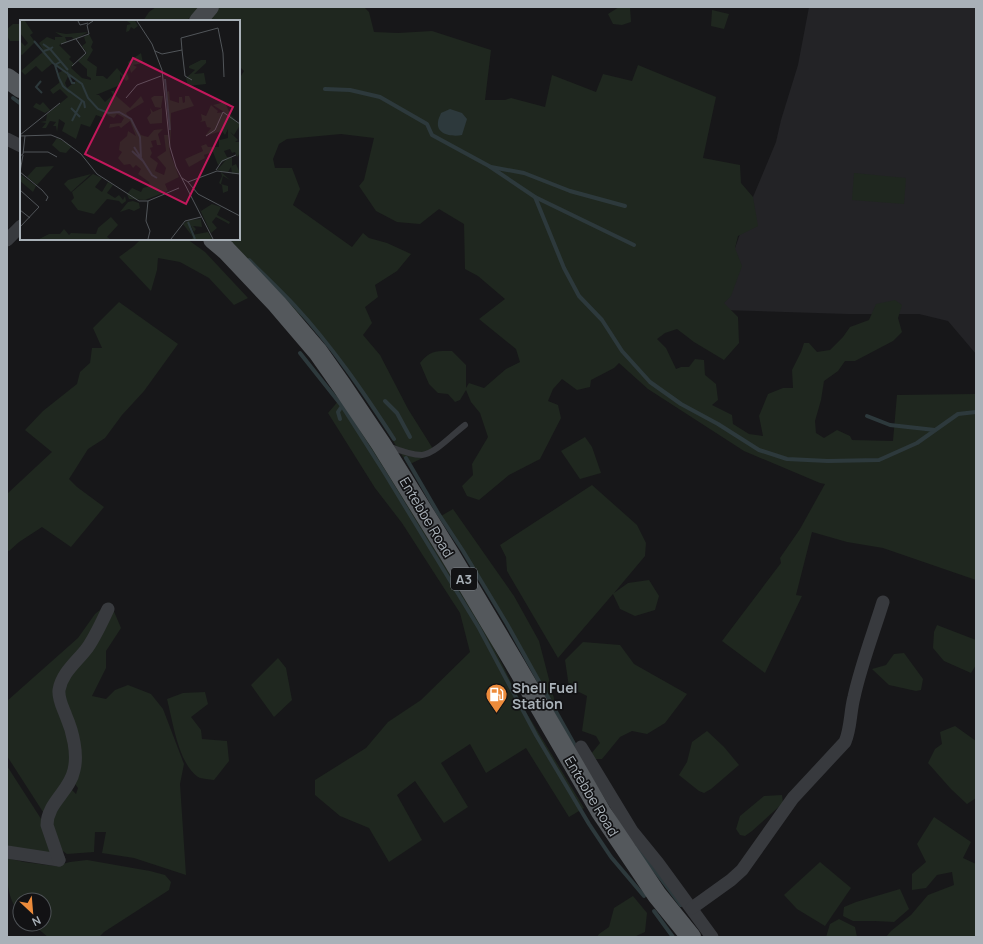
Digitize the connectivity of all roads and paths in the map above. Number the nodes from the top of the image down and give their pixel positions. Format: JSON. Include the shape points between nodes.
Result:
{"nodes":[{"id":1,"x":210,"y":7,"type":"edge"},
{"id":2,"x":199,"y":20,"type":"edge"},
{"id":3,"x":7,"y":78,"type":"edge"},
{"id":4,"x":20,"y":87,"type":"edge"},
{"id":5,"x":7,"y":139,"type":"edge"},
{"id":6,"x":20,"y":146,"type":"edge"},
{"id":7,"x":20,"y":227,"type":"edge"},
{"id":8,"x":7,"y":240,"type":"edge"},
{"id":9,"x":214,"y":240,"type":"edge"},
{"id":10,"x":465,"y":425,"type":"dead end"},
{"id":11,"x":381,"y":444,"type":"junction"},
{"id":12,"x":883,"y":602,"type":"dead end"},
{"id":13,"x":108,"y":609,"type":"dead end"},
{"id":14,"x":581,"y":747,"type":"dead end"},
{"id":15,"x":7,"y":852,"type":"edge"},
{"id":16,"x":692,"y":908,"type":"junction"},
{"id":17,"x":690,"y":937,"type":"edge"},
{"id":18,"x":712,"y":937,"type":"edge"}],
"edges":[{"from":1,"to":2,"type":"street"},
{"from":3,"to":4,"type":"main road"},
{"from":5,"to":6,"type":"street"},
{"from":7,"to":8,"type":"street"},
{"from":9,"to":11,"type":"main road","name":"Entebbe Road","number":"A3","via":[[254,279],[318,352]]},
{"from":10,"to":11,"type":"lane","via":[[431,452],[421,455]]},
{"from":11,"to":17,"type":"main road","name":"Entebbe Road","number":"A3","via":[[515,664],[601,812],[657,895]]},
{"from":12,"to":16,"type":"street","via":[[855,691],[849,732],[845,742],[793,798],[742,870]]},
{"from":13,"to":15,"type":"street","via":[[87,648],[67,672],[59,692],[76,758],[70,783],[47,819],[59,860]]},
{"from":14,"to":16,"type":"street","via":[[632,831]]},
{"from":16,"to":18,"type":"street"}]}
